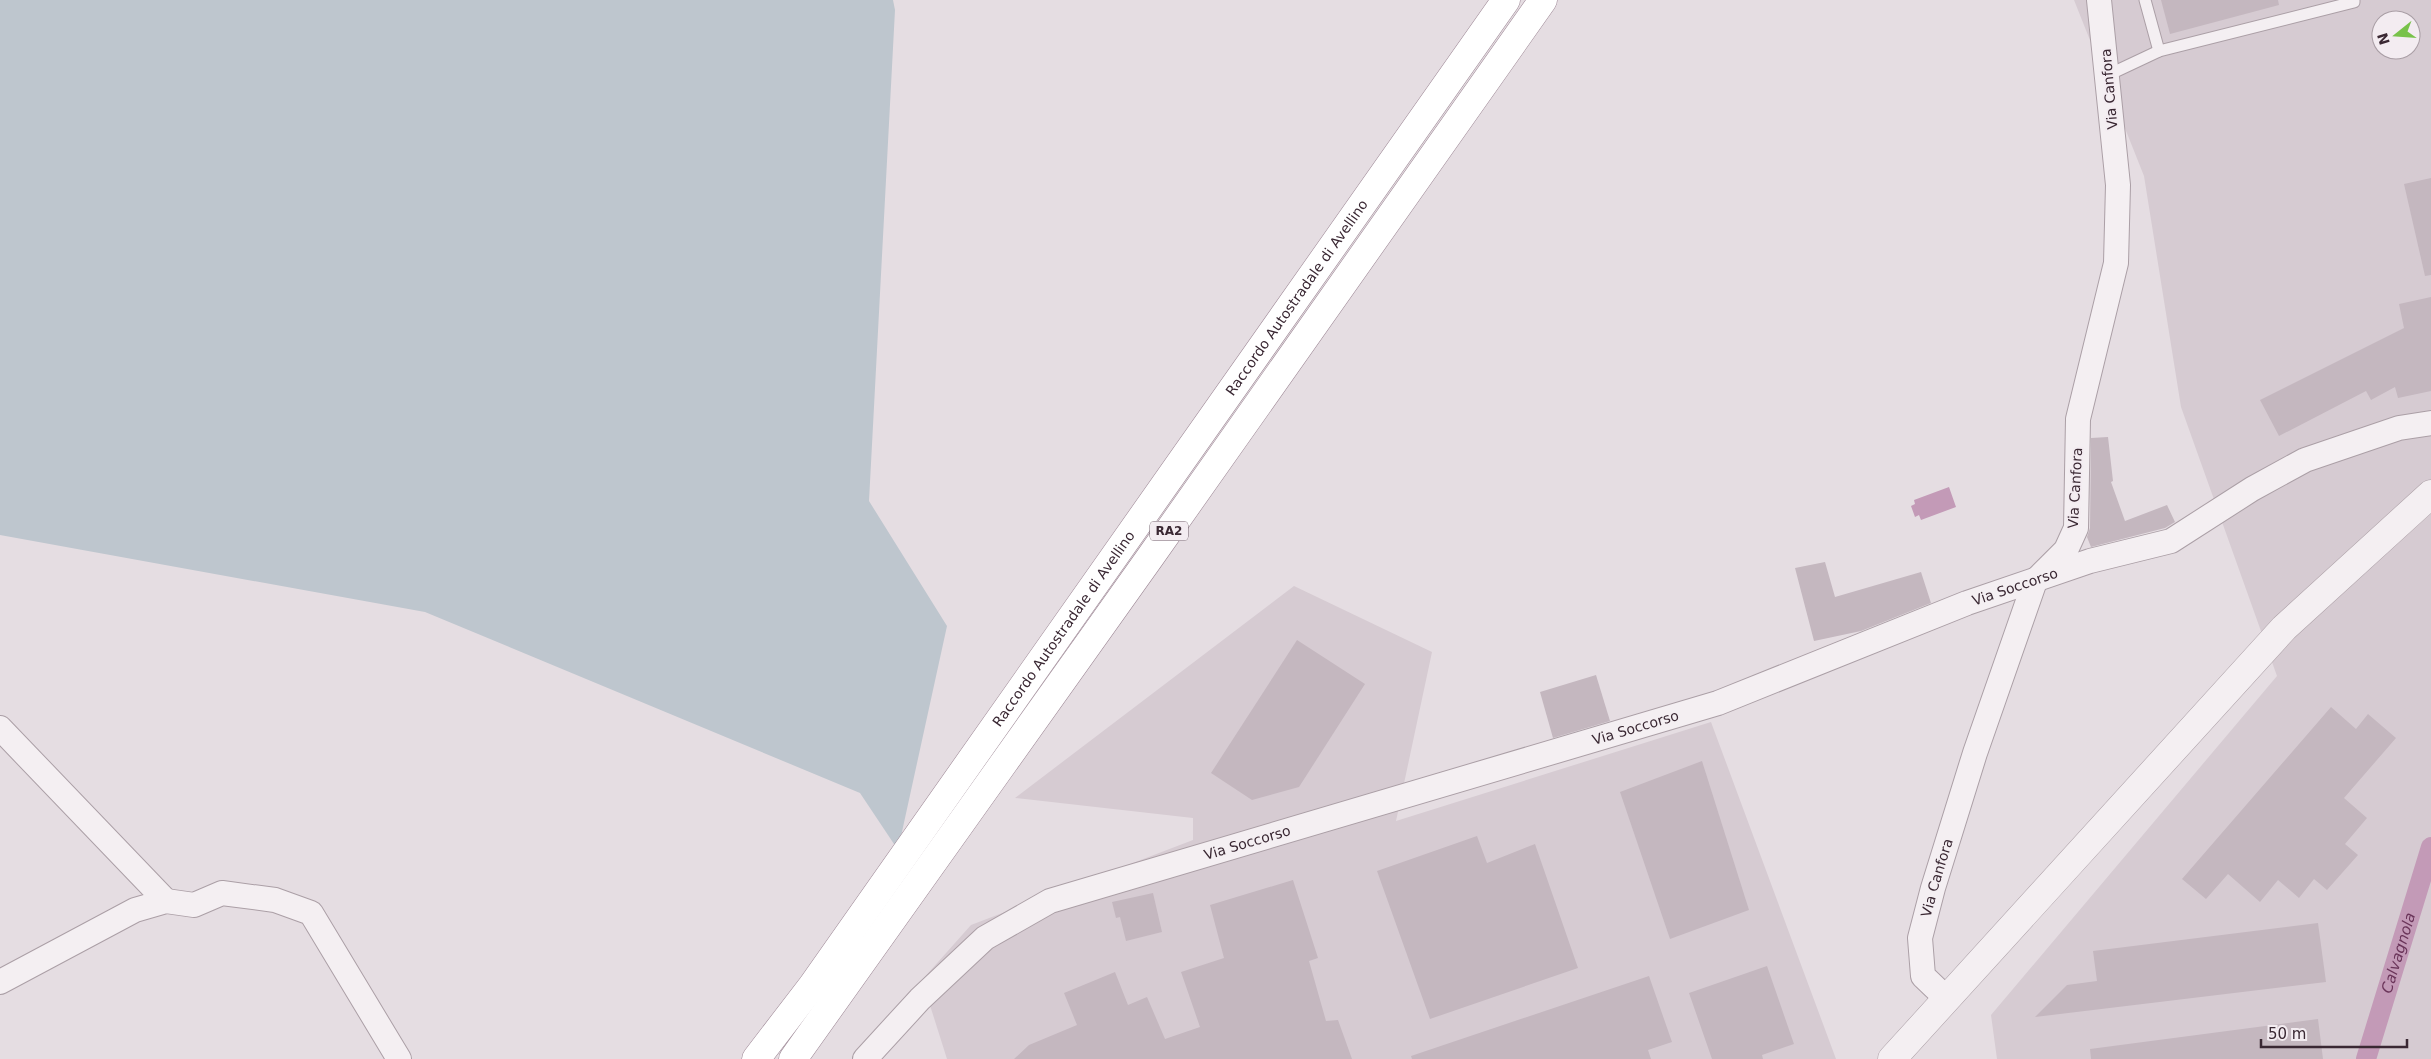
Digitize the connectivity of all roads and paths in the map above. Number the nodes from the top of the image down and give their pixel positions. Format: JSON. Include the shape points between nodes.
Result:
{"nodes":[{"id":1,"x":1506,"y":0,"type":"edge"},
{"id":2,"x":1543,"y":0,"type":"edge"},
{"id":3,"x":2099,"y":0,"type":"edge"},
{"id":4,"x":2145,"y":0,"type":"edge"},
{"id":5,"x":2354,"y":0,"type":"edge"},
{"id":6,"x":2159,"y":51,"type":"junction"},
{"id":7,"x":2108,"y":75,"type":"junction"},
{"id":8,"x":2431,"y":423,"type":"edge"},
{"id":9,"x":2431,"y":494,"type":"edge"},
{"id":10,"x":2035,"y":582,"type":"junction"},
{"id":11,"x":0,"y":728,"type":"edge"},
{"id":12,"x":166,"y":901,"type":"junction"},
{"id":13,"x":0,"y":982,"type":"edge"},
{"id":14,"x":1947,"y":999,"type":"junction"},
{"id":15,"x":1901,"y":1056,"type":"edge"},
{"id":16,"x":399,"y":1059,"type":"edge"},
{"id":17,"x":756,"y":1059,"type":"edge"},
{"id":18,"x":793,"y":1059,"type":"edge"},
{"id":19,"x":865,"y":1059,"type":"edge"}],
"edges":[{"from":1,"to":17,"type":"highway","name":"Raccordo Autostradale di Avellino","number":"RA2","via":[[812,986]]},
{"from":2,"to":18,"type":"highway","number":"RA2"},
{"from":3,"to":7,"type":"street","name":"Via Canfora"},
{"from":4,"to":6,"type":"lane"},
{"from":5,"to":6,"type":"lane"},
{"from":6,"to":7,"type":"lane"},
{"from":7,"to":10,"type":"street","name":"Via Canfora","via":[[2118,185],[2116,263],[2078,419],[2076,528],[2066,550]]},
{"from":8,"to":10,"type":"street","name":"Via Soccorso","via":[[2399,428],[2305,460],[2252,489],[2171,541],[2090,561]]},
{"from":9,"to":14,"type":"street","via":[[2284,628]]},
{"from":10,"to":14,"type":"street","name":"Via Canfora","via":[[1975,753],[1920,938],[1923,976]]},
{"from":10,"to":19,"type":"street","name":"Via Soccorso","via":[[1967,603],[1718,703],[1050,901],[985,938],[920,999]]},
{"from":11,"to":12,"type":"street"},
{"from":12,"to":13,"type":"street","via":[[135,910]]},
{"from":12,"to":16,"type":"street","via":[[194,905],[222,893],[275,900],[311,913]]},
{"from":14,"to":15,"type":"street"}]}
